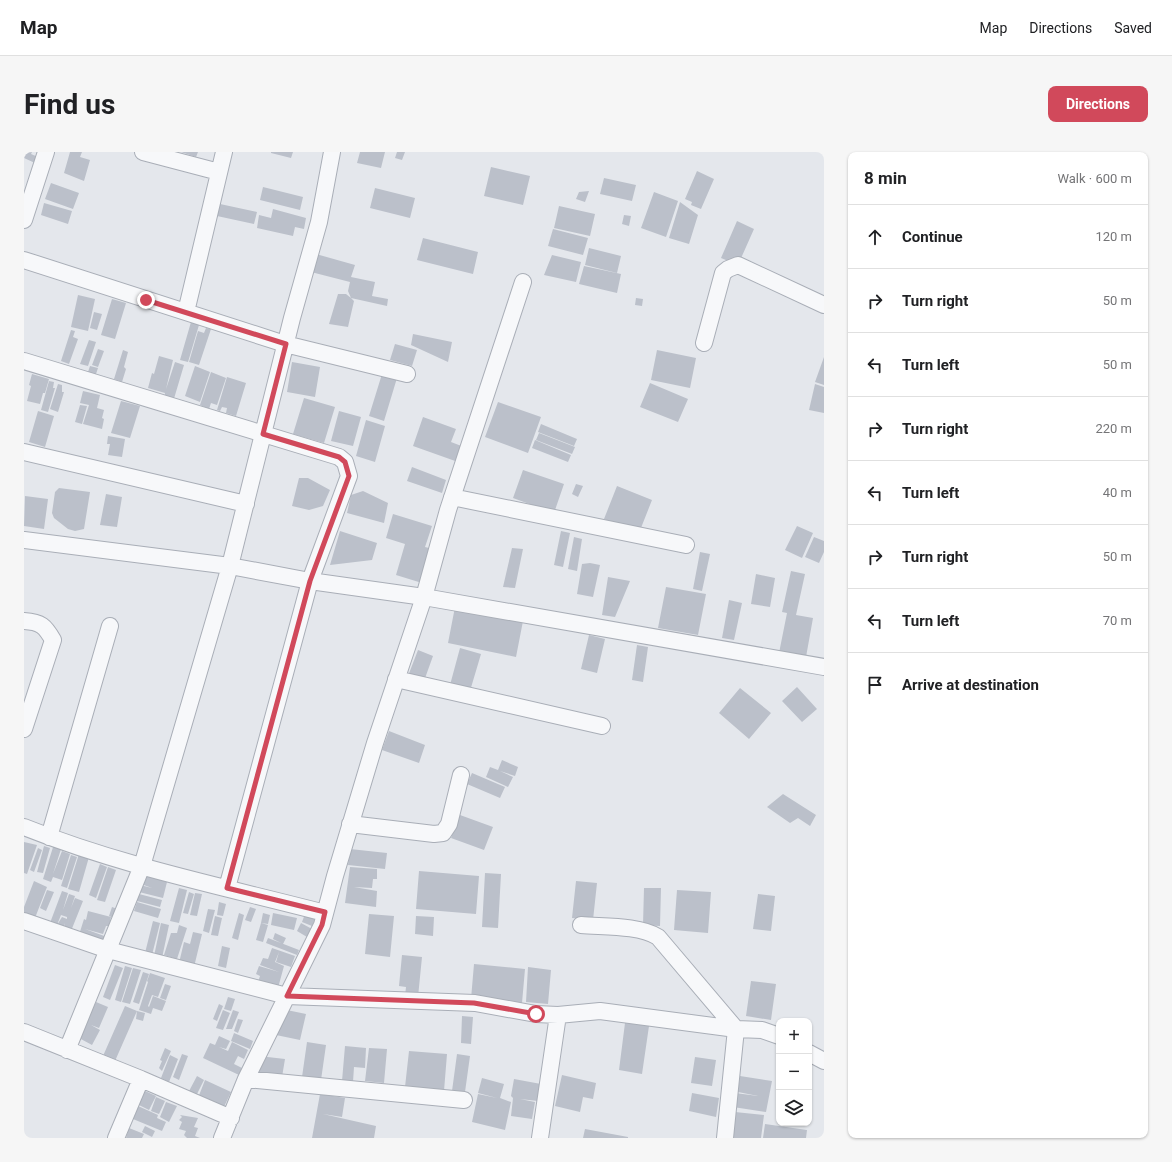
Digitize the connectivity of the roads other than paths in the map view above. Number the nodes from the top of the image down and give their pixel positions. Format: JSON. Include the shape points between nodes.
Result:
{"nodes":[{"id":1,"x":46,"y":152,"type":"edge"},
{"id":2,"x":143,"y":152,"type":"edge"},
{"id":3,"x":224,"y":152,"type":"edge"},
{"id":4,"x":332,"y":152,"type":"edge"},
{"id":5,"x":219,"y":172,"type":"junction"},
{"id":6,"x":24,"y":220,"type":"edge"},
{"id":7,"x":24,"y":260,"type":"edge"},
{"id":8,"x":524,"y":282,"type":"dead end"},
{"id":9,"x":824,"y":305,"type":"edge"},
{"id":10,"x":186,"y":312,"type":"junction"},
{"id":11,"x":704,"y":343,"type":"dead end"},
{"id":12,"x":286,"y":344,"type":"junction"},
{"id":13,"x":24,"y":360,"type":"edge"},
{"id":14,"x":407,"y":374,"type":"dead end"},
{"id":15,"x":263,"y":434,"type":"junction"},
{"id":16,"x":24,"y":452,"type":"edge"},
{"id":17,"x":452,"y":497,"type":"junction"},
{"id":18,"x":246,"y":504,"type":"junction"},
{"id":19,"x":24,"y":540,"type":"edge"},
{"id":20,"x":686,"y":545,"type":"dead end"},
{"id":21,"x":230,"y":566,"type":"junction"},
{"id":22,"x":310,"y":581,"type":"junction"},
{"id":23,"x":424,"y":597,"type":"junction"},
{"id":24,"x":24,"y":621,"type":"edge"},
{"id":25,"x":110,"y":626,"type":"dead end"},
{"id":26,"x":824,"y":667,"type":"edge"},
{"id":27,"x":396,"y":679,"type":"junction"},
{"id":28,"x":602,"y":726,"type":"dead end"},
{"id":29,"x":24,"y":729,"type":"edge"},
{"id":30,"x":461,"y":776,"type":"dead end"},
{"id":31,"x":350,"y":824,"type":"junction"},
{"id":32,"x":24,"y":827,"type":"edge"},
{"id":33,"x":49,"y":837,"type":"junction"},
{"id":34,"x":142,"y":866,"type":"junction"},
{"id":35,"x":227,"y":888,"type":"junction"},
{"id":36,"x":325,"y":912,"type":"junction"},
{"id":37,"x":24,"y":921,"type":"edge"},
{"id":38,"x":581,"y":925,"type":"dead end"},
{"id":39,"x":108,"y":950,"type":"junction"},
{"id":40,"x":287,"y":996,"type":"junction"},
{"id":41,"x":558,"y":1015,"type":"junction"},
{"id":42,"x":736,"y":1029,"type":"junction"},
{"id":43,"x":24,"y":1032,"type":"edge"},
{"id":44,"x":776,"y":1035,"type":"edge"},
{"id":45,"x":67,"y":1050,"type":"junction"},
{"id":46,"x":811,"y":1054,"type":"edge"},
{"id":47,"x":824,"y":1061,"type":"edge"},
{"id":48,"x":141,"y":1079,"type":"junction"},
{"id":49,"x":246,"y":1079,"type":"junction"},
{"id":50,"x":464,"y":1100,"type":"dead end"},
{"id":51,"x":231,"y":1118,"type":"junction"},
{"id":52,"x":116,"y":1138,"type":"edge"},
{"id":53,"x":222,"y":1138,"type":"edge"},
{"id":54,"x":540,"y":1138,"type":"edge"},
{"id":55,"x":724,"y":1138,"type":"edge"}],
"edges":[{"from":1,"to":6,"type":"street"},
{"from":2,"to":5,"type":"street"},
{"from":3,"to":5,"type":"street"},
{"from":4,"to":12,"type":"street","via":[[319,222]]},
{"from":5,"to":10,"type":"street"},
{"from":7,"to":10,"type":"street"},
{"from":8,"to":17,"type":"street"},
{"from":9,"to":11,"type":"street","via":[[738,265],[724,273]]},
{"from":10,"to":12,"type":"street"},
{"from":12,"to":14,"type":"street"},
{"from":12,"to":15,"type":"street"},
{"from":13,"to":15,"type":"street"},
{"from":15,"to":18,"type":"street"},
{"from":15,"to":22,"type":"street","via":[[339,457],[348,469],[349,476]]},
{"from":16,"to":18,"type":"street"},
{"from":17,"to":20,"type":"street"},
{"from":17,"to":23,"type":"street"},
{"from":18,"to":21,"type":"street"},
{"from":19,"to":21,"type":"street"},
{"from":21,"to":22,"type":"street"},
{"from":21,"to":34,"type":"street"},
{"from":22,"to":23,"type":"street"},
{"from":22,"to":35,"type":"street"},
{"from":23,"to":26,"type":"street"},
{"from":23,"to":27,"type":"street"},
{"from":24,"to":29,"type":"street","via":[[44,626],[53,640]]},
{"from":25,"to":33,"type":"street"},
{"from":27,"to":28,"type":"street"},
{"from":27,"to":31,"type":"street"},
{"from":30,"to":31,"type":"street","via":[[449,824],[443,833]]},
{"from":31,"to":36,"type":"street"},
{"from":32,"to":33,"type":"street"},
{"from":33,"to":34,"type":"street"},
{"from":34,"to":35,"type":"street"},
{"from":34,"to":39,"type":"street"},
{"from":35,"to":36,"type":"street"},
{"from":36,"to":40,"type":"street","via":[[322,925]]},
{"from":37,"to":39,"type":"street"},
{"from":38,"to":42,"type":"street","via":[[641,930],[658,937]]},
{"from":39,"to":40,"type":"street"},
{"from":39,"to":45,"type":"street"},
{"from":40,"to":41,"type":"street","via":[[474,1003],[536,1014]]},
{"from":40,"to":49,"type":"street"},
{"from":41,"to":42,"type":"street","via":[[600,1011]]},
{"from":41,"to":54,"type":"street"},
{"from":42,"to":44,"type":"street","via":[[762,1030]]},
{"from":42,"to":55,"type":"street"},
{"from":43,"to":45,"type":"street"},
{"from":45,"to":48,"type":"street"},
{"from":46,"to":47,"type":"street"},
{"from":48,"to":51,"type":"street"},
{"from":48,"to":52,"type":"street"},
{"from":49,"to":50,"type":"street"},
{"from":49,"to":51,"type":"street"},
{"from":51,"to":53,"type":"street"}]}
